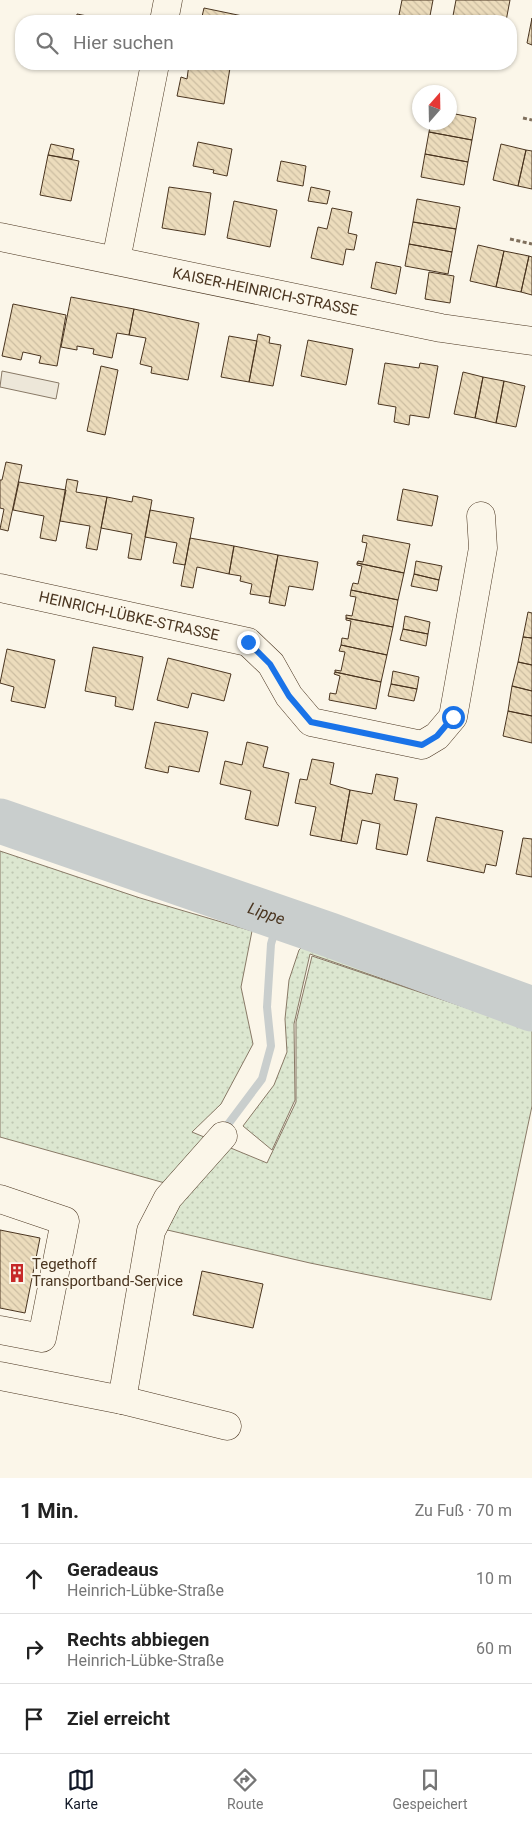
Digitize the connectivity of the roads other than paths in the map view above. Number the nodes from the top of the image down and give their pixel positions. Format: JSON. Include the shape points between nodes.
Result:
{"nodes":[{"id":1,"x":168,"y":0,"type":"edge"},
{"id":2,"x":165,"y":15,"type":"edge"},
{"id":3,"x":155,"y":70,"type":"edge"},
{"id":4,"x":0,"y":237,"type":"edge"},
{"id":5,"x":116,"y":260,"type":"junction"},
{"id":6,"x":532,"y":341,"type":"edge"},
{"id":7,"x":481,"y":516,"type":"dead end"},
{"id":8,"x":0,"y":588,"type":"edge"},
{"id":9,"x":223,"y":1136,"type":"dead end"},
{"id":10,"x":0,"y":1199,"type":"edge"},
{"id":11,"x":0,"y":1330,"type":"edge"},
{"id":12,"x":0,"y":1376,"type":"edge"},
{"id":13,"x":122,"y":1400,"type":"junction"},
{"id":14,"x":228,"y":1426,"type":"dead end"}],
"edges":[{"from":1,"to":2,"type":"street"},
{"from":3,"to":5,"type":"street"},
{"from":4,"to":5,"type":"street","name":"KAISER-HEINRICH-STRASSE"},
{"from":5,"to":6,"type":"street","name":"KAISER-HEINRICH-STRASSE","via":[[441,328]]},
{"from":7,"to":8,"type":"street","name":"HEINRICH-LÜBKE-STRASSE","via":[[483,548],[453,717],[437,736],[422,745],[311,722],[289,696],[270,664],[248,642]]},
{"from":9,"to":13,"type":"street","via":[[168,1198],[151,1231]]},
{"from":10,"to":11,"type":"street","via":[[65,1221],[42,1338]]},
{"from":12,"to":13,"type":"street"},
{"from":13,"to":14,"type":"street"}]}
